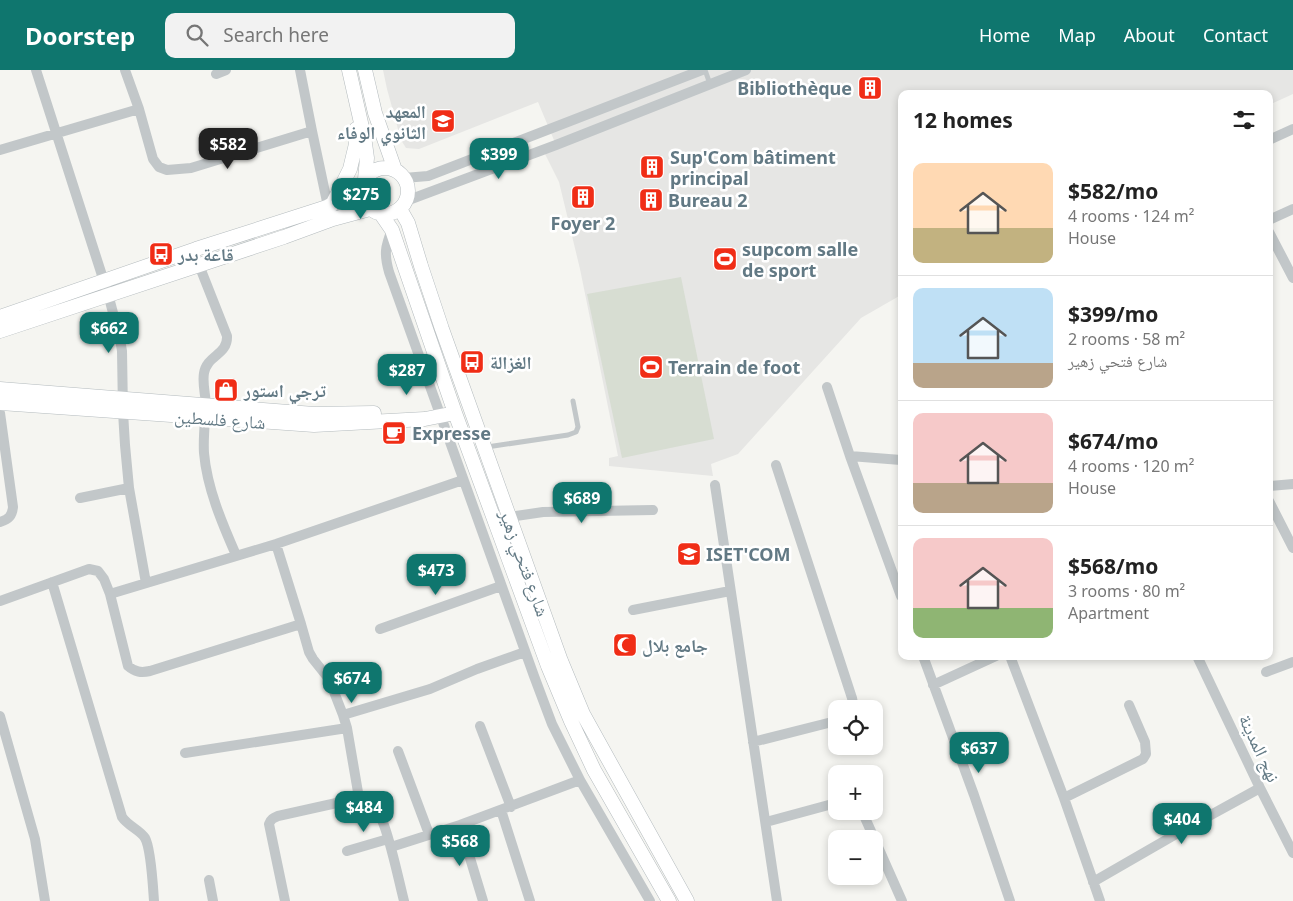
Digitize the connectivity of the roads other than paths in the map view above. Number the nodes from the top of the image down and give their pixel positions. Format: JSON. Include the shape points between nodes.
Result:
{"nodes":[{"id":1,"x":36,"y":70,"type":"edge"},
{"id":2,"x":125,"y":70,"type":"edge"},
{"id":3,"x":300,"y":70,"type":"edge"},
{"id":4,"x":349,"y":70,"type":"edge"},
{"id":5,"x":365,"y":70,"type":"edge"},
{"id":6,"x":704,"y":70,"type":"edge"},
{"id":7,"x":746,"y":70,"type":"edge"},
{"id":8,"x":711,"y":84,"type":"junction"},
{"id":9,"x":356,"y":103,"type":"junction"},
{"id":10,"x":138,"y":109,"type":"junction"},
{"id":11,"x":1293,"y":129,"type":"edge"},
{"id":12,"x":312,"y":131,"type":"junction"},
{"id":13,"x":56,"y":133,"type":"junction"},
{"id":14,"x":1273,"y":138,"type":"edge"},
{"id":15,"x":0,"y":150,"type":"edge"},
{"id":16,"x":400,"y":174,"type":"junction"},
{"id":17,"x":363,"y":184,"type":"junction"},
{"id":18,"x":403,"y":205,"type":"junction"},
{"id":19,"x":1293,"y":209,"type":"edge"},
{"id":20,"x":331,"y":210,"type":"junction"},
{"id":21,"x":375,"y":212,"type":"junction"},
{"id":22,"x":1273,"y":218,"type":"edge"},
{"id":23,"x":1273,"y":240,"type":"edge"},
{"id":24,"x":199,"y":265,"type":"junction"},
{"id":25,"x":1293,"y":278,"type":"edge"},
{"id":26,"x":106,"y":288,"type":"junction"},
{"id":27,"x":0,"y":317,"type":"edge"},
{"id":28,"x":0,"y":331,"type":"edge"},
{"id":29,"x":827,"y":387,"type":"dead end"},
{"id":30,"x":0,"y":390,"type":"edge"},
{"id":31,"x":573,"y":401,"type":"dead end"},
{"id":32,"x":0,"y":403,"type":"edge"},
{"id":33,"x":123,"y":405,"type":"junction"},
{"id":34,"x":446,"y":411,"type":"junction"},
{"id":35,"x":0,"y":412,"type":"edge"},
{"id":36,"x":205,"y":412,"type":"junction"},
{"id":37,"x":484,"y":447,"type":"junction"},
{"id":38,"x":850,"y":456,"type":"junction"},
{"id":39,"x":898,"y":460,"type":"edge"},
{"id":40,"x":776,"y":465,"type":"dead end"},
{"id":41,"x":463,"y":480,"type":"junction"},
{"id":42,"x":1293,"y":484,"type":"edge"},
{"id":43,"x":714,"y":485,"type":"dead end"},
{"id":44,"x":1273,"y":486,"type":"edge"},
{"id":45,"x":129,"y":488,"type":"junction"},
{"id":46,"x":80,"y":498,"type":"dead end"},
{"id":47,"x":1273,"y":508,"type":"edge"},
{"id":48,"x":653,"y":510,"type":"dead end"},
{"id":49,"x":508,"y":517,"type":"junction"},
{"id":50,"x":0,"y":522,"type":"edge"},
{"id":51,"x":276,"y":544,"type":"junction"},
{"id":52,"x":1293,"y":548,"type":"edge"},
{"id":53,"x":236,"y":555,"type":"junction"},
{"id":54,"x":52,"y":582,"type":"junction"},
{"id":55,"x":146,"y":582,"type":"junction"},
{"id":56,"x":501,"y":586,"type":"junction"},
{"id":57,"x":898,"y":588,"type":"edge"},
{"id":58,"x":730,"y":592,"type":"junction"},
{"id":59,"x":110,"y":594,"type":"junction"},
{"id":60,"x":0,"y":601,"type":"edge"},
{"id":61,"x":633,"y":610,"type":"dead end"},
{"id":62,"x":301,"y":624,"type":"junction"},
{"id":63,"x":380,"y":629,"type":"dead end"},
{"id":64,"x":525,"y":652,"type":"junction"},
{"id":65,"x":924,"y":660,"type":"edge"},
{"id":66,"x":987,"y":660,"type":"edge"},
{"id":67,"x":1012,"y":660,"type":"edge"},
{"id":68,"x":1199,"y":660,"type":"edge"},
{"id":69,"x":1293,"y":662,"type":"edge"},
{"id":70,"x":1266,"y":672,"type":"dead end"},
{"id":71,"x":933,"y":685,"type":"junction"},
{"id":72,"x":852,"y":700,"type":"edge"},
{"id":73,"x":1129,"y":705,"type":"dead end"},
{"id":74,"x":343,"y":715,"type":"junction"},
{"id":75,"x":0,"y":716,"type":"edge"},
{"id":76,"x":828,"y":724,"type":"edge"},
{"id":77,"x":480,"y":726,"type":"dead end"},
{"id":78,"x":347,"y":728,"type":"junction"},
{"id":79,"x":753,"y":742,"type":"junction"},
{"id":80,"x":398,"y":751,"type":"dead end"},
{"id":81,"x":185,"y":753,"type":"dead end"},
{"id":82,"x":580,"y":780,"type":"junction"},
{"id":83,"x":1260,"y":788,"type":"junction"},
{"id":84,"x":358,"y":798,"type":"junction"},
{"id":85,"x":1064,"y":798,"type":"junction"},
{"id":86,"x":828,"y":805,"type":"edge"},
{"id":87,"x":506,"y":808,"type":"junction"},
{"id":88,"x":866,"y":820,"type":"edge"},
{"id":89,"x":766,"y":822,"type":"junction"},
{"id":90,"x":460,"y":825,"type":"junction"},
{"id":91,"x":429,"y":834,"type":"junction"},
{"id":92,"x":390,"y":843,"type":"junction"},
{"id":93,"x":347,"y":851,"type":"dead end"},
{"id":94,"x":1293,"y":853,"type":"edge"},
{"id":95,"x":209,"y":880,"type":"dead end"},
{"id":96,"x":1094,"y":882,"type":"junction"},
{"id":97,"x":45,"y":901,"type":"edge"},
{"id":98,"x":154,"y":901,"type":"edge"},
{"id":99,"x":213,"y":901,"type":"edge"},
{"id":100,"x":285,"y":901,"type":"edge"},
{"id":101,"x":404,"y":901,"type":"edge"},
{"id":102,"x":483,"y":901,"type":"edge"},
{"id":103,"x":530,"y":901,"type":"edge"},
{"id":104,"x":650,"y":901,"type":"edge"},
{"id":105,"x":669,"y":901,"type":"edge"},
{"id":106,"x":687,"y":901,"type":"edge"},
{"id":107,"x":777,"y":901,"type":"edge"},
{"id":108,"x":902,"y":901,"type":"edge"},
{"id":109,"x":1010,"y":901,"type":"edge"},
{"id":110,"x":1100,"y":901,"type":"edge"}],
"edges":[{"from":1,"to":13,"type":"street"},
{"from":2,"to":10,"type":"street"},
{"from":3,"to":12,"type":"street"},
{"from":4,"to":9,"type":"street"},
{"from":5,"to":16,"type":"street","via":[[375,114]]},
{"from":6,"to":8,"type":"lane"},
{"from":6,"to":16,"type":"street","via":[[428,176]]},
{"from":7,"to":8,"type":"street"},
{"from":8,"to":18,"type":"street"},
{"from":9,"to":17,"type":"street","via":[[367,158]]},
{"from":9,"to":20,"type":"street","via":[[356,144],[350,169]]},
{"from":10,"to":12,"type":"street","via":[[153,159],[159,167],[167,170],[191,168]]},
{"from":10,"to":13,"type":"street"},
{"from":11,"to":14,"type":"street"},
{"from":12,"to":20,"type":"street"},
{"from":13,"to":15,"type":"street"},
{"from":13,"to":26,"type":"street"},
{"from":16,"to":17,"type":"street","via":[[381,168],[369,174]]},
{"from":16,"to":18,"type":"street","via":[[408,185],[409,193]]},
{"from":17,"to":20,"type":"street"},
{"from":17,"to":21,"type":"street","via":[[362,196]]},
{"from":18,"to":21,"type":"street","via":[[394,213]]},
{"from":18,"to":37,"type":"street","name":"شارع فتحي زهير"},
{"from":19,"to":22,"type":"street"},
{"from":20,"to":21,"type":"street"},
{"from":20,"to":24,"type":"street"},
{"from":20,"to":26,"type":"street","via":[[196,249]]},
{"from":21,"to":34,"type":"street","name":"شارع فتحي زهير","via":[[392,230]]},
{"from":23,"to":25,"type":"street"},
{"from":24,"to":26,"type":"street"},
{"from":24,"to":36,"type":"street","via":[[227,339],[224,348],[205,368]]},
{"from":26,"to":27,"type":"street"},
{"from":26,"to":28,"type":"street"},
{"from":26,"to":33,"type":"street","via":[[122,351]]},
{"from":29,"to":38,"type":"street"},
{"from":30,"to":33,"type":"street","name":"شارع فلسطين"},
{"from":31,"to":37,"type":"lane","via":[[576,432]]},
{"from":32,"to":33,"type":"street","name":"شارع فلسطين"},
{"from":33,"to":36,"type":"street","name":"شارع فلسطين"},
{"from":33,"to":45,"type":"street"},
{"from":34,"to":36,"type":"street","name":"شارع فلسطين","via":[[425,419],[314,425]]},
{"from":34,"to":41,"type":"street"},
{"from":34,"to":105,"type":"street","name":"شارع فتحي زهير","via":[[571,721],[594,770]]},
{"from":35,"to":50,"type":"street","via":[[13,507],[9,518]]},
{"from":36,"to":53,"type":"street","via":[[206,466],[222,523]]},
{"from":37,"to":49,"type":"street","name":"شارع فتحي زهير"},
{"from":38,"to":39,"type":"street"},
{"from":38,"to":57,"type":"street"},
{"from":40,"to":72,"type":"street"},
{"from":41,"to":51,"type":"street"},
{"from":41,"to":56,"type":"street"},
{"from":42,"to":44,"type":"street"},
{"from":43,"to":58,"type":"street"},
{"from":45,"to":46,"type":"street"},
{"from":45,"to":55,"type":"street"},
{"from":47,"to":52,"type":"street"},
{"from":48,"to":49,"type":"street","via":[[543,512]]},
{"from":49,"to":106,"type":"street","name":"شارع فتحي زهير","via":[[583,714]]},
{"from":51,"to":53,"type":"street"},
{"from":51,"to":62,"type":"street"},
{"from":53,"to":55,"type":"street"},
{"from":54,"to":59,"type":"street","via":[[89,568],[95,569],[102,574]]},
{"from":54,"to":60,"type":"street"},
{"from":54,"to":98,"type":"street","via":[[122,817],[145,838],[148,847]]},
{"from":55,"to":59,"type":"street"},
{"from":56,"to":63,"type":"street"},
{"from":56,"to":64,"type":"street"},
{"from":58,"to":61,"type":"street"},
{"from":58,"to":79,"type":"street"},
{"from":59,"to":62,"type":"street","via":[[128,666],[137,672],[150,671]]},
{"from":62,"to":74,"type":"street","via":[[313,659],[329,678]]},
{"from":64,"to":74,"type":"street","via":[[430,689]]},
{"from":64,"to":82,"type":"street","via":[[552,724]]},
{"from":65,"to":71,"type":"street"},
{"from":66,"to":71,"type":"street"},
{"from":67,"to":85,"type":"street"},
{"from":68,"to":83,"type":"street","name":"نهج المدينة"},
{"from":69,"to":70,"type":"street"},
{"from":71,"to":109,"type":"street"},
{"from":73,"to":85,"type":"street","via":[[1145,742],[1143,759]]},
{"from":74,"to":78,"type":"street"},
{"from":75,"to":97,"type":"street","via":[[36,839]]},
{"from":76,"to":79,"type":"street"},
{"from":77,"to":87,"type":"street"},
{"from":78,"to":81,"type":"street"},
{"from":78,"to":84,"type":"street"},
{"from":79,"to":89,"type":"street"},
{"from":80,"to":91,"type":"street"},
{"from":82,"to":87,"type":"street"},
{"from":82,"to":104,"type":"street"},
{"from":83,"to":94,"type":"street","name":"نهج المدينة"},
{"from":83,"to":96,"type":"street"},
{"from":84,"to":92,"type":"street","via":[[364,798],[378,811]]},
{"from":84,"to":100,"type":"street","via":[[270,820]]},
{"from":85,"to":96,"type":"street"},
{"from":86,"to":89,"type":"street"},
{"from":87,"to":90,"type":"street"},
{"from":87,"to":103,"type":"street"},
{"from":88,"to":108,"type":"street"},
{"from":89,"to":107,"type":"street"},
{"from":90,"to":91,"type":"street"},
{"from":90,"to":102,"type":"street"},
{"from":91,"to":92,"type":"street"},
{"from":92,"to":93,"type":"street"},
{"from":92,"to":101,"type":"street"},
{"from":95,"to":99,"type":"street"},
{"from":96,"to":110,"type":"street"}]}
